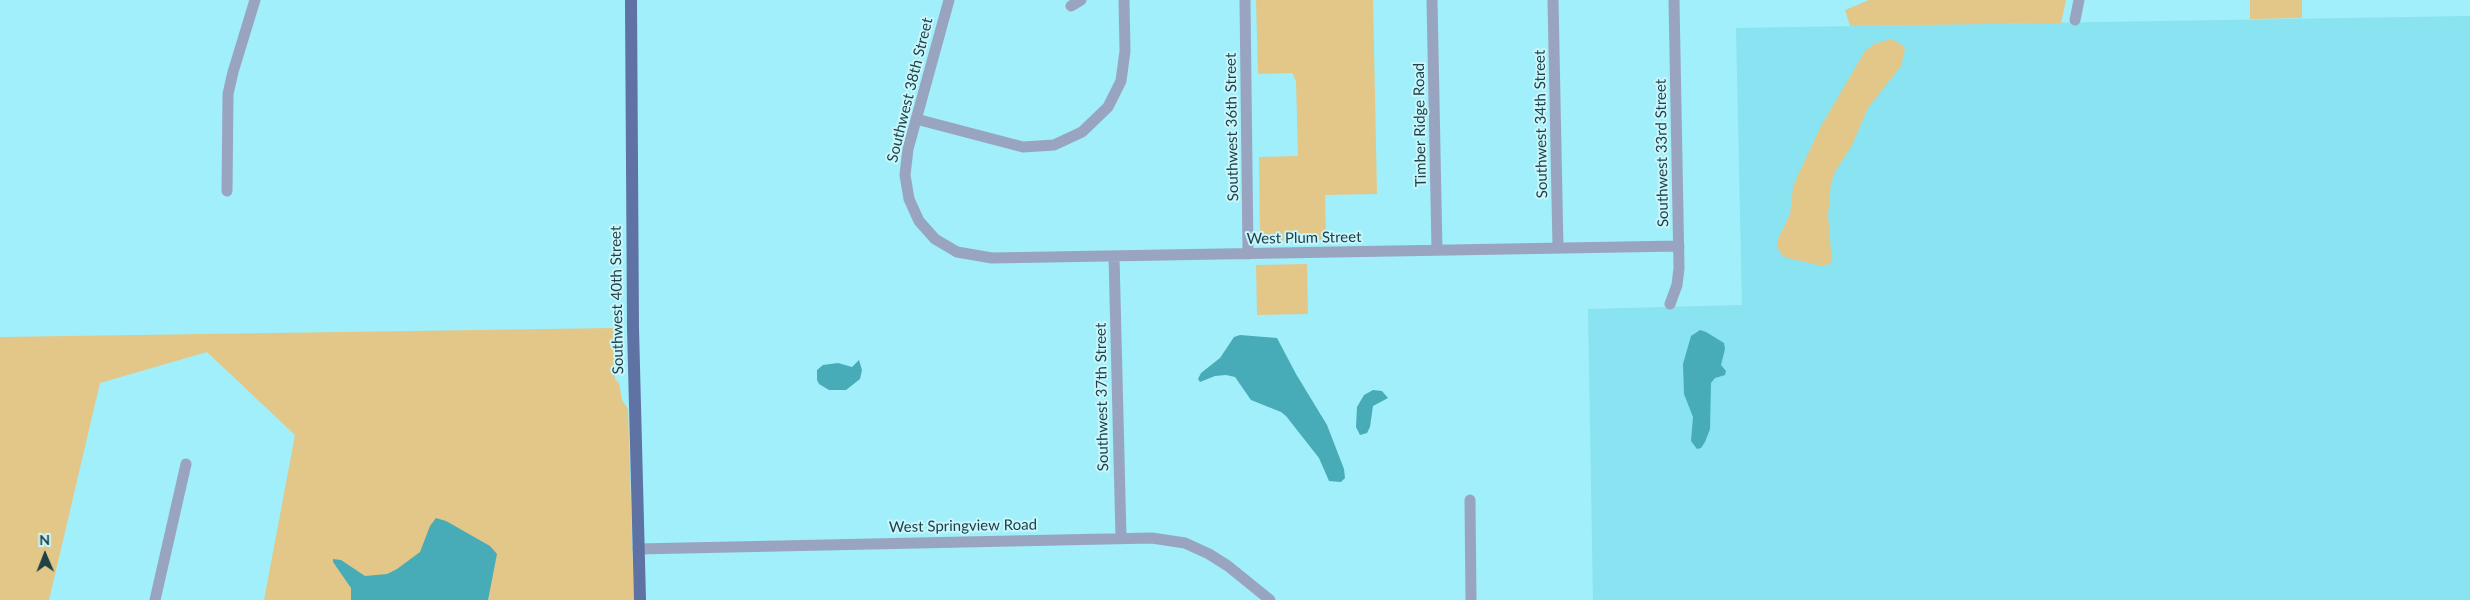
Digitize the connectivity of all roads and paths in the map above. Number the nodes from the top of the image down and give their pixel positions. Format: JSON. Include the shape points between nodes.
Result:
{"nodes":[{"id":1,"x":255,"y":0,"type":"edge"},
{"id":2,"x":631,"y":0,"type":"edge"},
{"id":3,"x":949,"y":0,"type":"edge"},
{"id":4,"x":1081,"y":0,"type":"edge"},
{"id":5,"x":1124,"y":0,"type":"edge"},
{"id":6,"x":1245,"y":0,"type":"edge"},
{"id":7,"x":1432,"y":0,"type":"edge"},
{"id":8,"x":1553,"y":0,"type":"edge"},
{"id":9,"x":1674,"y":0,"type":"edge"},
{"id":10,"x":2079,"y":0,"type":"edge"},
{"id":11,"x":1071,"y":6,"type":"dead end"},
{"id":12,"x":2074,"y":20,"type":"dead end"},
{"id":13,"x":916,"y":119,"type":"junction"},
{"id":14,"x":227,"y":192,"type":"dead end"},
{"id":15,"x":935,"y":239,"type":"joint"},
{"id":16,"x":1679,"y":246,"type":"junction"},
{"id":17,"x":1558,"y":248,"type":"junction"},
{"id":18,"x":1437,"y":250,"type":"junction"},
{"id":19,"x":1248,"y":254,"type":"junction"},
{"id":20,"x":1114,"y":256,"type":"junction"},
{"id":21,"x":1670,"y":304,"type":"dead end"},
{"id":22,"x":186,"y":464,"type":"dead end"},
{"id":23,"x":1470,"y":500,"type":"dead end"},
{"id":24,"x":1121,"y":538,"type":"junction"},
{"id":25,"x":638,"y":549,"type":"junction"},
{"id":26,"x":155,"y":600,"type":"edge"},
{"id":27,"x":640,"y":600,"type":"edge"},
{"id":28,"x":1270,"y":600,"type":"edge"},
{"id":29,"x":1471,"y":600,"type":"edge"}],
"edges":[{"from":1,"to":14,"type":"street","via":[[228,94]]},
{"from":2,"to":25,"type":"main road","name":"Southwest 40th Street"},
{"from":3,"to":13,"type":"street","name":"Southwest 38th Street"},
{"from":4,"to":11,"type":"street"},
{"from":5,"to":13,"type":"street","via":[[1125,51],[1121,81],[1114,98],[1098,120],[1082,132],[1063,142],[1034,147],[1012,145]]},
{"from":6,"to":19,"type":"street","name":"Southwest 36th Street"},
{"from":7,"to":18,"type":"street","name":"Timber Ridge Road"},
{"from":8,"to":17,"type":"street","name":"Southwest 34th Street"},
{"from":9,"to":16,"type":"street","name":"Southwest 33rd Street"},
{"from":10,"to":12,"type":"street"},
{"from":13,"to":15,"type":"street","name":"Southwest 38th Street","via":[[906,159],[905,182],[914,213]]},
{"from":15,"to":20,"type":"street","name":"West Plum Street","via":[[957,252],[979,257]]},
{"from":16,"to":17,"type":"street","name":"West Plum Street"},
{"from":16,"to":21,"type":"street","name":"Southwest 33rd Street","via":[[1677,285]]},
{"from":17,"to":18,"type":"street","name":"West Plum Street"},
{"from":18,"to":19,"type":"street","name":"West Plum Street"},
{"from":19,"to":20,"type":"street","name":"West Plum Street"},
{"from":20,"to":24,"type":"street","name":"Southwest 37th Street"},
{"from":22,"to":26,"type":"street"},
{"from":23,"to":29,"type":"street"},
{"from":24,"to":25,"type":"street","name":"West Springview Road"},
{"from":24,"to":28,"type":"street","name":"West Springview Road","via":[[1170,540],[1196,547],[1228,566]]},
{"from":25,"to":27,"type":"main road","name":"Southwest 40th Street"}]}
